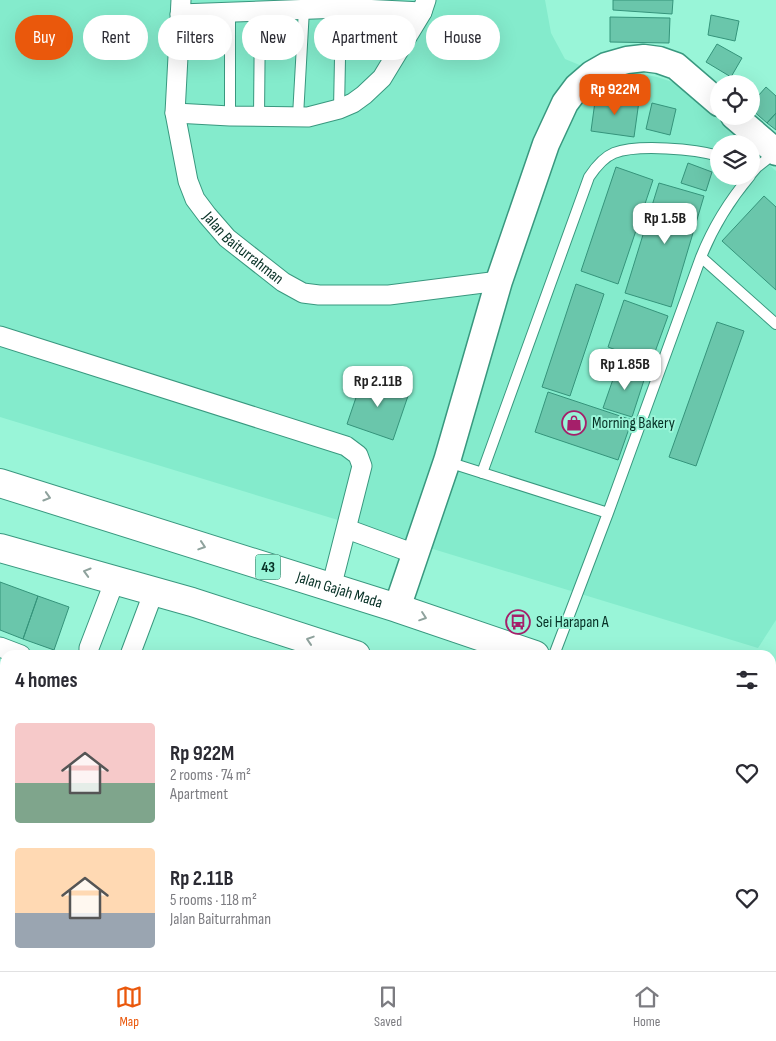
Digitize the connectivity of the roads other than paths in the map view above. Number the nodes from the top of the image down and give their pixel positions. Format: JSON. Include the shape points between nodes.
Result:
{"nodes":[{"id":1,"x":424,"y":6,"type":"edge"},
{"id":2,"x":180,"y":7,"type":"edge"},
{"id":3,"x":341,"y":8,"type":"junction"},
{"id":4,"x":304,"y":10,"type":"junction"},
{"id":5,"x":260,"y":11,"type":"junction"},
{"id":6,"x":230,"y":13,"type":"junction"},
{"id":7,"x":710,"y":95,"type":"edge"},
{"id":8,"x":339,"y":109,"type":"junction"},
{"id":9,"x":175,"y":113,"type":"junction"},
{"id":10,"x":230,"y":116,"type":"junction"},
{"id":11,"x":259,"y":116,"type":"junction"},
{"id":12,"x":298,"y":116,"type":"junction"},
{"id":13,"x":710,"y":153,"type":"edge"},
{"id":14,"x":743,"y":185,"type":"edge"},
{"id":15,"x":701,"y":257,"type":"junction"},
{"id":16,"x":499,"y":281,"type":"junction"},
{"id":17,"x":776,"y":324,"type":"edge"},
{"id":18,"x":0,"y":336,"type":"edge"},
{"id":19,"x":447,"y":462,"type":"junction"},
{"id":20,"x":482,"y":473,"type":"junction"},
{"id":21,"x":0,"y":483,"type":"edge"},
{"id":22,"x":608,"y":513,"type":"junction"},
{"id":23,"x":347,"y":528,"type":"junction"},
{"id":24,"x":0,"y":548,"type":"edge"},
{"id":25,"x":416,"y":554,"type":"junction"},
{"id":26,"x":115,"y":580,"type":"junction"},
{"id":27,"x":331,"y":588,"type":"junction"},
{"id":28,"x":154,"y":591,"type":"junction"},
{"id":29,"x":397,"y":608,"type":"junction"},
{"id":30,"x":89,"y":650,"type":"edge"},
{"id":31,"x":132,"y":650,"type":"edge"},
{"id":32,"x":341,"y":650,"type":"edge"},
{"id":33,"x":520,"y":650,"type":"edge"},
{"id":34,"x":556,"y":650,"type":"edge"}],
"edges":[{"from":1,"to":3,"type":"street"},
{"from":1,"to":8,"type":"street","via":[[382,78],[353,103]]},
{"from":2,"to":6,"type":"street"},
{"from":2,"to":9,"type":"street","name":"Jalan Baiturrahman"},
{"from":3,"to":4,"type":"street"},
{"from":3,"to":8,"type":"lane"},
{"from":4,"to":5,"type":"street"},
{"from":4,"to":12,"type":"lane"},
{"from":5,"to":6,"type":"street"},
{"from":5,"to":11,"type":"lane"},
{"from":6,"to":10,"type":"lane"},
{"from":7,"to":16,"type":"street","via":[[676,66],[644,58],[606,66],[577,87],[565,103],[546,144]]},
{"from":8,"to":12,"type":"street","via":[[308,117]]},
{"from":9,"to":10,"type":"street"},
{"from":9,"to":16,"type":"street","name":"Jalan Baiturrahman","via":[[188,181],[196,199],[227,238],[283,282],[303,292],[319,295],[390,295]]},
{"from":10,"to":11,"type":"street"},
{"from":11,"to":12,"type":"street"},
{"from":13,"to":20,"type":"lane","via":[[677,149],[628,149],[613,154],[595,168]]},
{"from":14,"to":15,"type":"lane","via":[[728,204]]},
{"from":15,"to":17,"type":"lane"},
{"from":15,"to":22,"type":"lane"},
{"from":16,"to":19,"type":"street"},
{"from":18,"to":23,"type":"street","via":[[346,446],[358,455],[362,466]]},
{"from":19,"to":20,"type":"lane"},
{"from":19,"to":25,"type":"street"},
{"from":20,"to":22,"type":"lane"},
{"from":21,"to":27,"type":"highway","name":"Jalan Gajah Mada","number":"43","one_way":true},
{"from":22,"to":34,"type":"lane"},
{"from":23,"to":25,"type":"street"},
{"from":23,"to":27,"type":"street"},
{"from":26,"to":24,"type":"highway","one_way":true},
{"from":25,"to":29,"type":"street"},
{"from":26,"to":28,"type":"highway"},
{"from":26,"to":30,"type":"street"},
{"from":27,"to":29,"type":"highway","name":"Jalan Gajah Mada","number":"43"},
{"from":28,"to":31,"type":"street"},
{"from":32,"to":28,"type":"highway","one_way":true},
{"from":29,"to":33,"type":"highway","name":"Jalan Gajah Mada","number":"43","one_way":true}]}
